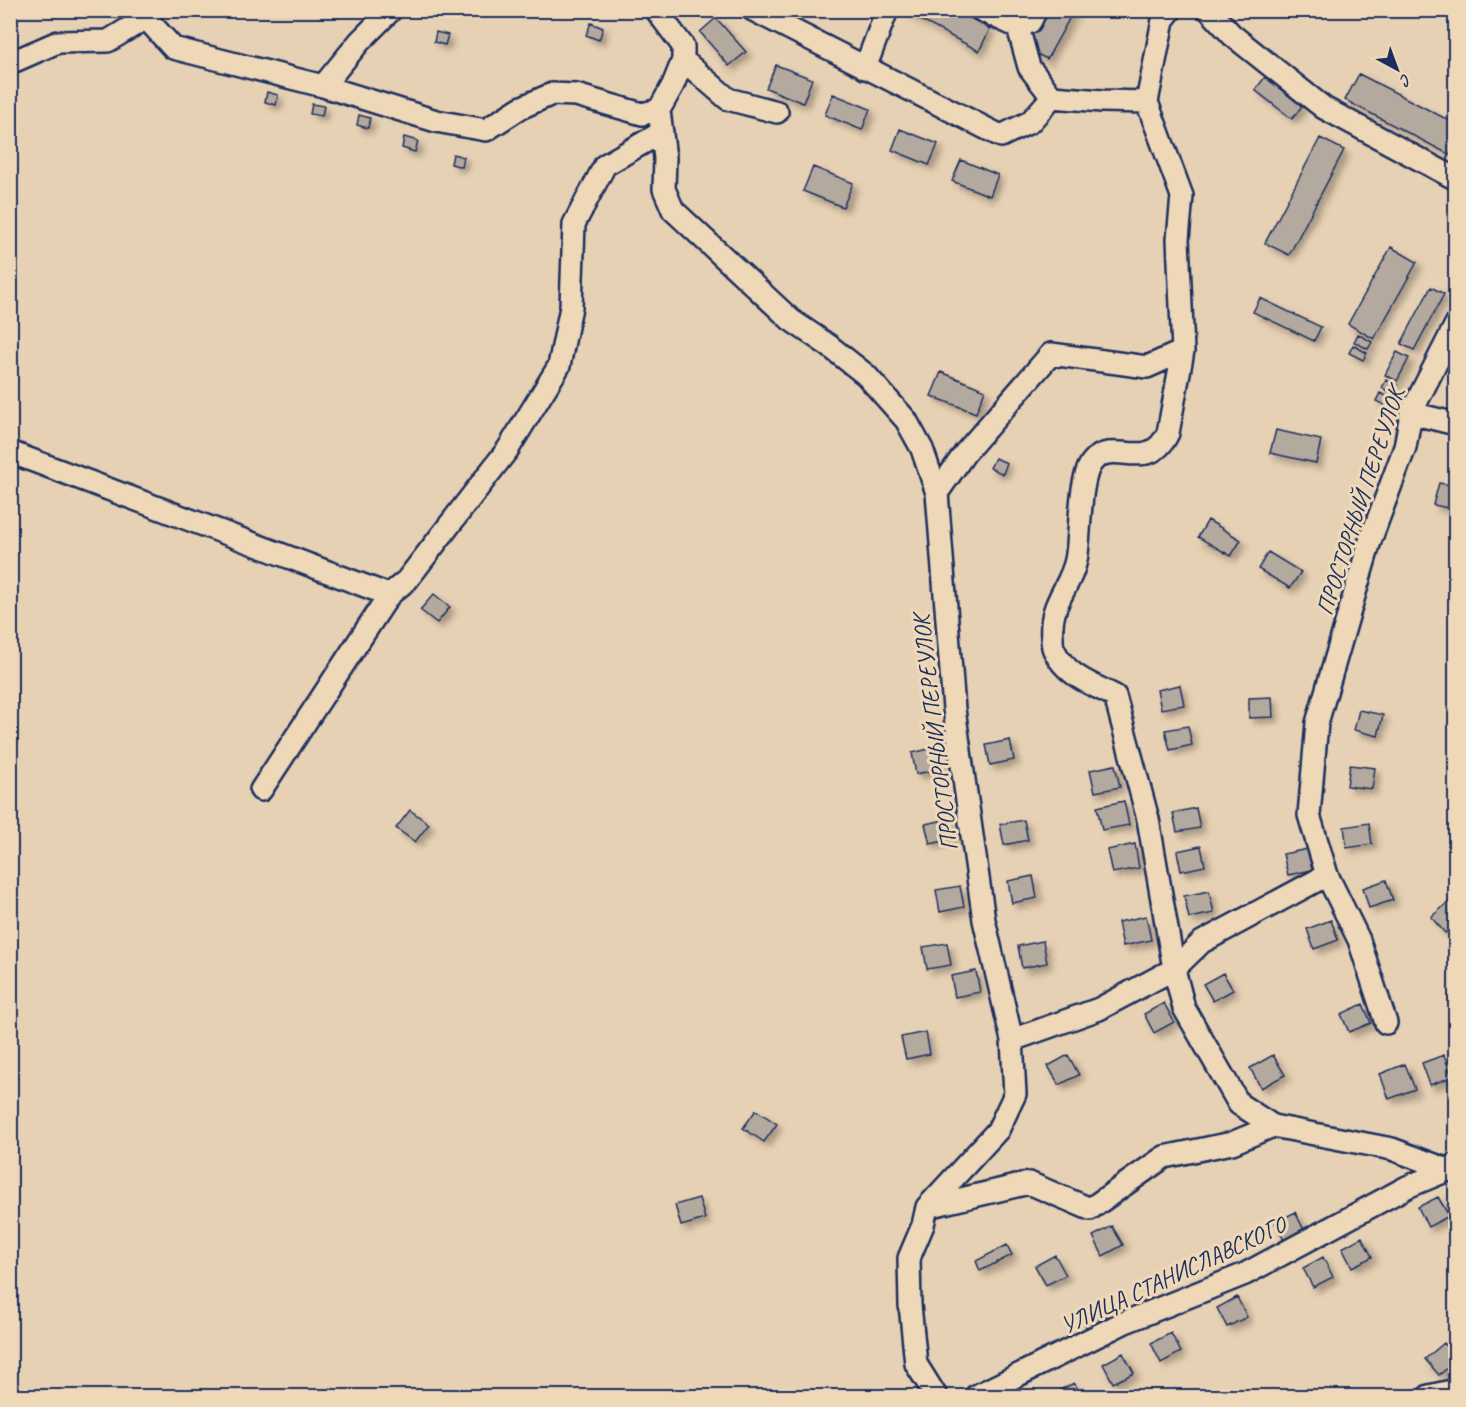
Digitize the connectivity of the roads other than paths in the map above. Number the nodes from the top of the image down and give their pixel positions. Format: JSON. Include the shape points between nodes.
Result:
{"nodes":[{"id":1,"x":391,"y":10,"type":"edge"},
{"id":2,"x":656,"y":10,"type":"edge"},
{"id":3,"x":753,"y":10,"type":"edge"},
{"id":4,"x":887,"y":10,"type":"edge"},
{"id":5,"x":981,"y":10,"type":"edge"},
{"id":6,"x":1036,"y":10,"type":"edge"},
{"id":7,"x":1171,"y":10,"type":"edge"},
{"id":8,"x":1209,"y":10,"type":"edge"},
{"id":9,"x":155,"y":14,"type":"edge"},
{"id":10,"x":1018,"y":27,"type":"junction"},
{"id":11,"x":683,"y":60,"type":"junction"},
{"id":12,"x":10,"y":63,"type":"edge"},
{"id":13,"x":865,"y":68,"type":"junction"},
{"id":14,"x":323,"y":86,"type":"junction"},
{"id":15,"x":1052,"y":96,"type":"junction"},
{"id":16,"x":1147,"y":102,"type":"junction"},
{"id":17,"x":659,"y":110,"type":"junction"},
{"id":18,"x":777,"y":112,"type":"dead end"},
{"id":19,"x":662,"y":132,"type":"junction"},
{"id":20,"x":1455,"y":179,"type":"edge"},
{"id":21,"x":1455,"y":324,"type":"edge"},
{"id":22,"x":1183,"y":351,"type":"junction"},
{"id":23,"x":1411,"y":413,"type":"junction"},
{"id":24,"x":1455,"y":424,"type":"edge"},
{"id":25,"x":10,"y":452,"type":"edge"},
{"id":26,"x":937,"y":493,"type":"junction"},
{"id":27,"x":389,"y":595,"type":"junction"},
{"id":28,"x":261,"y":790,"type":"dead end"},
{"id":29,"x":1327,"y":875,"type":"junction"},
{"id":30,"x":1174,"y":969,"type":"junction"},
{"id":31,"x":1386,"y":1023,"type":"dead end"},
{"id":32,"x":1012,"y":1040,"type":"junction"},
{"id":33,"x":1273,"y":1126,"type":"junction"},
{"id":34,"x":1453,"y":1168,"type":"edge"},
{"id":35,"x":927,"y":1208,"type":"junction"},
{"id":36,"x":1455,"y":1390,"type":"edge"},
{"id":37,"x":936,"y":1396,"type":"edge"},
{"id":38,"x":976,"y":1396,"type":"edge"},
{"id":39,"x":1429,"y":1396,"type":"edge"}],
"edges":[{"from":1,"to":14,"type":"street"},
{"from":2,"to":11,"type":"street","via":[[683,46]]},
{"from":3,"to":13,"type":"street"},
{"from":4,"to":13,"type":"street"},
{"from":5,"to":10,"type":"street"},
{"from":6,"to":10,"type":"street","via":[[1030,22]]},
{"from":7,"to":16,"type":"street","via":[[1163,20]]},
{"from":8,"to":20,"type":"street","via":[[1232,35],[1324,108]]},
{"from":9,"to":12,"type":"street","via":[[108,41],[58,42]]},
{"from":9,"to":14,"type":"street","via":[[173,48]]},
{"from":10,"to":15,"type":"street","via":[[1029,67]]},
{"from":11,"to":17,"type":"street","via":[[674,86]]},
{"from":11,"to":18,"type":"street","via":[[728,99]]},
{"from":13,"to":15,"type":"street","via":[[1001,136],[1030,122]]},
{"from":14,"to":17,"type":"street","via":[[436,121],[486,130],[520,108],[552,94],[576,95],[642,114]]},
{"from":15,"to":16,"type":"street"},
{"from":16,"to":22,"type":"street","via":[[1182,196],[1178,239]]},
{"from":17,"to":19,"type":"street","name":"ПРОСТОРНЫЙ ПЕРЕУЛОК"},
{"from":19,"to":26,"type":"street","name":"ПРОСТОРНЫЙ ПЕРЕУЛОК","via":[[664,189],[673,210],[791,320],[866,375],[906,420],[922,449]]},
{"from":19,"to":27,"type":"street","via":[[605,165],[574,224],[571,307],[559,366],[508,449],[407,580]]},
{"from":21,"to":23,"type":"street","name":"ПРОСТОРНЫЙ ПЕРЕУЛОК"},
{"from":22,"to":26,"type":"street","via":[[1146,367],[1051,354],[965,453]]},
{"from":22,"to":30,"type":"street","via":[[1163,444],[1146,454],[1105,453],[1092,462],[1082,498],[1076,562],[1055,606],[1051,627],[1053,649],[1063,664],[1075,676],[1115,696],[1148,819]]},
{"from":23,"to":24,"type":"street"},
{"from":23,"to":29,"type":"street","name":"ПРОСТОРНЫЙ ПЕРЕУЛОК","via":[[1405,447],[1370,541],[1317,723],[1309,815]]},
{"from":25,"to":27,"type":"street"},
{"from":26,"to":32,"type":"street","name":"ПРОСТОРНЫЙ ПЕРЕУЛОК","via":[[954,709],[984,920]]},
{"from":27,"to":28,"type":"street"},
{"from":29,"to":30,"type":"street","via":[[1202,942]]},
{"from":29,"to":31,"type":"street","name":"ПРОСТОРНЫЙ ПЕРЕУЛОК","via":[[1359,940]]},
{"from":30,"to":32,"type":"street","via":[[1100,1009]]},
{"from":30,"to":33,"type":"street","via":[[1184,1008],[1239,1104]]},
{"from":32,"to":35,"type":"street","name":"ПРОСТОРНЫЙ ПЕРЕУЛОК","via":[[1016,1094],[998,1130]]},
{"from":33,"to":34,"type":"street","via":[[1392,1149]]},
{"from":33,"to":35,"type":"street","via":[[1232,1143],[1164,1157],[1090,1209],[1029,1183]]},
{"from":34,"to":38,"type":"street","name":"УЛИЦА СТАНИСЛАВСКОГО","via":[[1407,1187],[1245,1274],[1122,1323]]},
{"from":35,"to":37,"type":"street","name":"ПРОСТОРНЫЙ ПЕРЕУЛОК","via":[[909,1258],[910,1305],[915,1364]]},
{"from":36,"to":39,"type":"street"}]}
